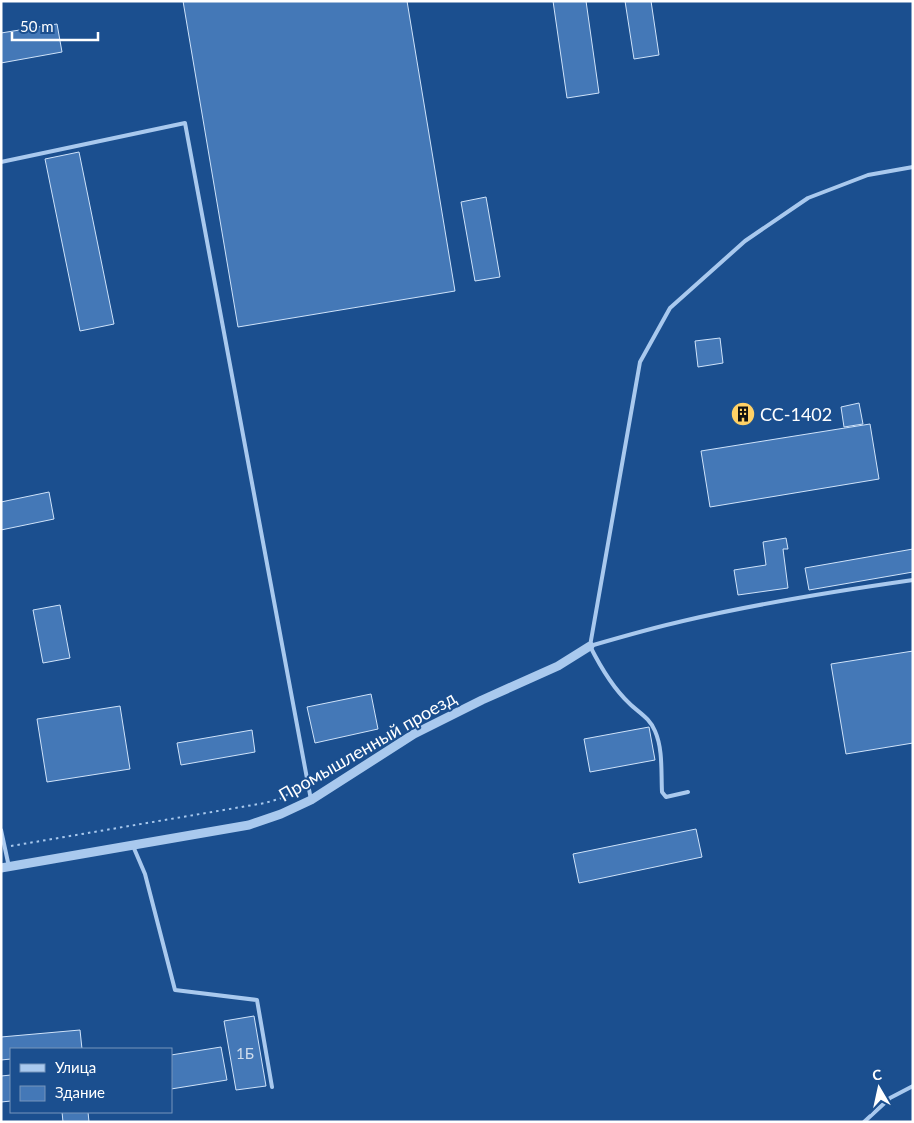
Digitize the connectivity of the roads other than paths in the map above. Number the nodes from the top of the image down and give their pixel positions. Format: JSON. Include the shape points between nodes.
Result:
{"nodes":[{"id":1,"x":1,"y":162,"type":"edge"},
{"id":2,"x":913,"y":166,"type":"edge"},
{"id":3,"x":913,"y":580,"type":"edge"},
{"id":4,"x":590,"y":646,"type":"junction"},
{"id":5,"x":688,"y":792,"type":"dead end"},
{"id":6,"x":311,"y":800,"type":"junction"},
{"id":7,"x":1,"y":830,"type":"edge"},
{"id":8,"x":133,"y":846,"type":"junction"},
{"id":9,"x":5,"y":867,"type":"edge"},
{"id":10,"x":913,"y":1086,"type":"edge"},
{"id":11,"x":272,"y":1087,"type":"dead end"},
{"id":12,"x":864,"y":1122,"type":"edge"}],
"edges":[{"from":1,"to":6,"type":"lane","via":[[185,122]]},
{"from":2,"to":4,"type":"lane","via":[[868,175],[808,198],[745,241],[670,308],[640,362]]},
{"from":3,"to":4,"type":"lane","via":[[814,594],[692,619]]},
{"from":4,"to":5,"type":"lane","via":[[602,669],[629,703],[644,714],[655,731],[662,792],[666,797]]},
{"from":4,"to":6,"type":"street","name":"Промышленный проезд","via":[[558,666],[414,734]]},
{"from":6,"to":8,"type":"street","name":"Промышленный проезд","via":[[249,825]]},
{"from":7,"to":9,"type":"lane"},
{"from":8,"to":9,"type":"street","name":"Промышленный проезд"},
{"from":8,"to":11,"type":"lane","via":[[145,874],[175,990],[257,1000]]},
{"from":10,"to":12,"type":"lane","via":[[890,1098]]}]}
